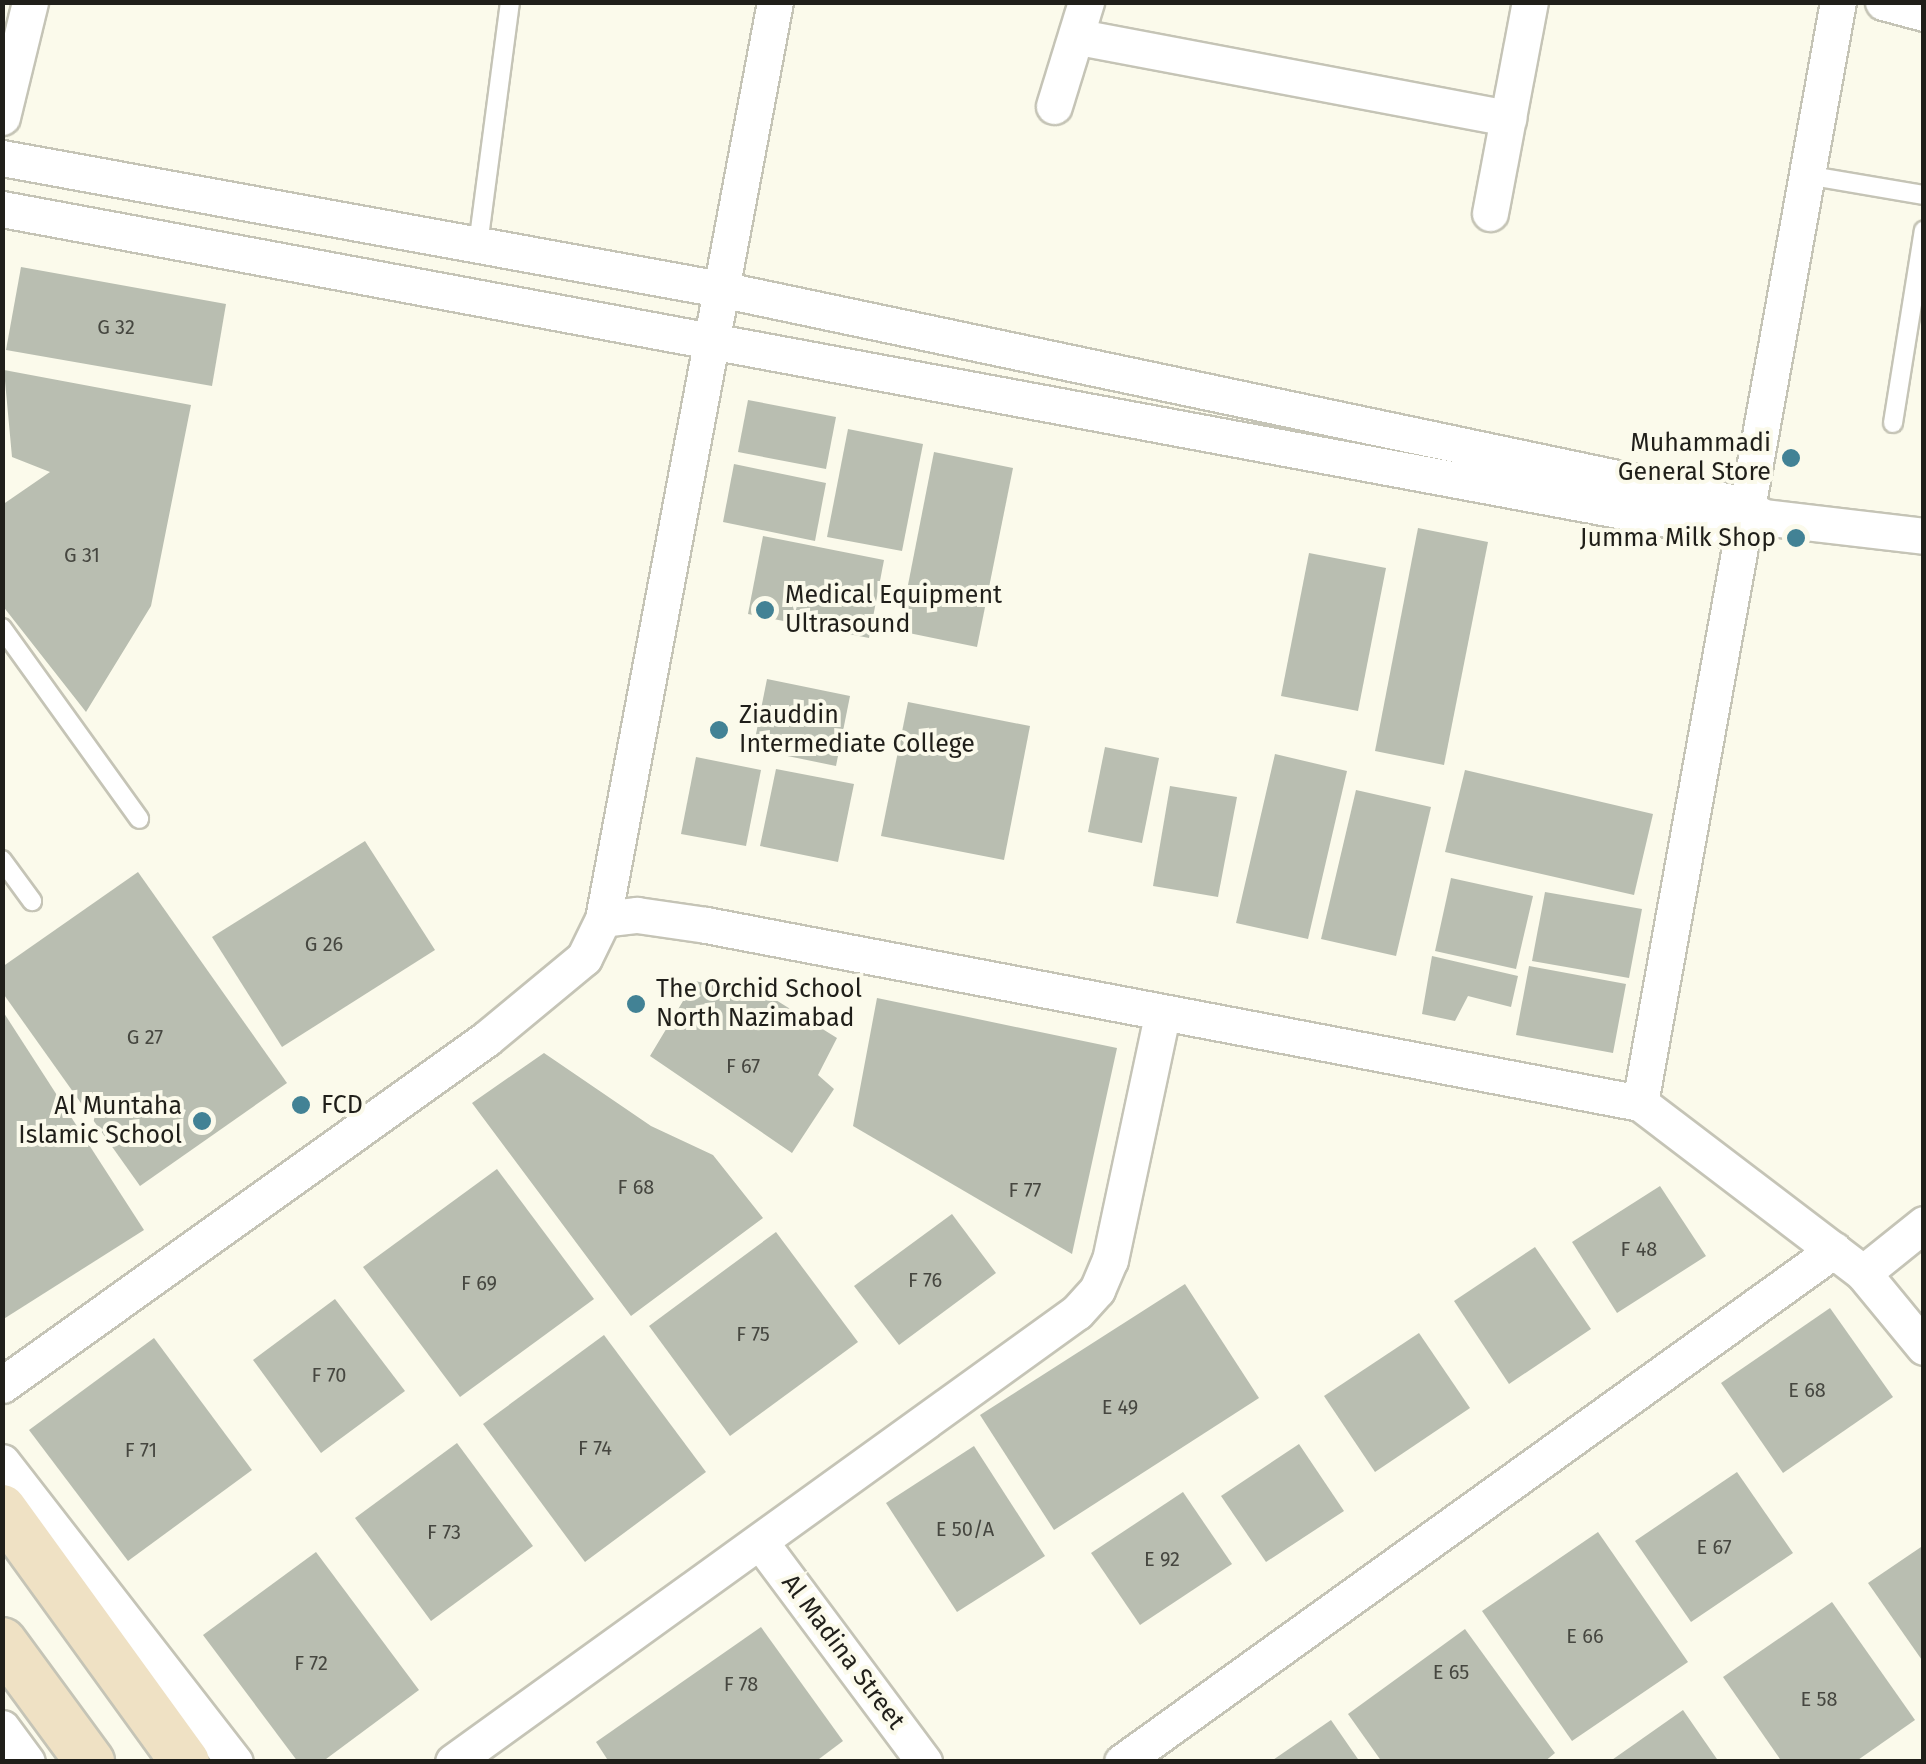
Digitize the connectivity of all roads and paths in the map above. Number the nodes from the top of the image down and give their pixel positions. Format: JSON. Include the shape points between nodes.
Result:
{"nodes":[{"id":1,"x":30,"y":2,"type":"edge"},
{"id":2,"x":510,"y":2,"type":"edge"},
{"id":3,"x":775,"y":2,"type":"edge"},
{"id":4,"x":1530,"y":2,"type":"edge"},
{"id":5,"x":1838,"y":2,"type":"edge"},
{"id":6,"x":1884,"y":2,"type":"edge"},
{"id":7,"x":1924,"y":13,"type":"edge"},
{"id":8,"x":1082,"y":20,"type":"edge"},
{"id":9,"x":1054,"y":106,"type":"dead end"},
{"id":10,"x":2,"y":117,"type":"edge"},
{"id":11,"x":1508,"y":118,"type":"junction"},
{"id":12,"x":2,"y":158,"type":"edge"},
{"id":13,"x":1806,"y":176,"type":"junction"},
{"id":14,"x":1924,"y":195,"type":"edge"},
{"id":15,"x":2,"y":209,"type":"edge"},
{"id":16,"x":1490,"y":212,"type":"dead end"},
{"id":17,"x":1924,"y":230,"type":"edge"},
{"id":18,"x":478,"y":245,"type":"junction"},
{"id":19,"x":720,"y":289,"type":"junction"},
{"id":20,"x":711,"y":341,"type":"junction"},
{"id":21,"x":1892,"y":423,"type":"dead end"},
{"id":22,"x":1750,"y":518,"type":"junction"},
{"id":23,"x":1924,"y":536,"type":"edge"},
{"id":24,"x":2,"y":628,"type":"edge"},
{"id":25,"x":139,"y":820,"type":"dead end"},
{"id":26,"x":2,"y":860,"type":"edge"},
{"id":27,"x":32,"y":901,"type":"dead end"},
{"id":28,"x":602,"y":919,"type":"junction"},
{"id":29,"x":1162,"y":1016,"type":"junction"},
{"id":30,"x":1640,"y":1103,"type":"junction"},
{"id":31,"x":1924,"y":1224,"type":"edge"},
{"id":32,"x":1834,"y":1250,"type":"junction"},
{"id":33,"x":1863,"y":1273,"type":"junction"},
{"id":34,"x":1924,"y":1348,"type":"edge"},
{"id":35,"x":2,"y":1385,"type":"edge"},
{"id":36,"x":2,"y":1462,"type":"edge"},
{"id":37,"x":2,"y":1509,"type":"edge"},
{"id":38,"x":762,"y":1543,"type":"junction"},
{"id":39,"x":2,"y":1642,"type":"edge"},
{"id":40,"x":90,"y":1762,"type":"edge"},
{"id":41,"x":185,"y":1762,"type":"edge"},
{"id":42,"x":235,"y":1762,"type":"edge"},
{"id":43,"x":453,"y":1762,"type":"edge"},
{"id":44,"x":924,"y":1762,"type":"edge"},
{"id":45,"x":1122,"y":1762,"type":"edge"}],
"edges":[{"from":1,"to":10,"type":"street"},
{"from":2,"to":18,"type":"lane"},
{"from":3,"to":19,"type":"street"},
{"from":4,"to":11,"type":"street"},
{"from":5,"to":13,"type":"street"},
{"from":6,"to":7,"type":"street"},
{"from":8,"to":9,"type":"street"},
{"from":8,"to":11,"type":"street"},
{"from":11,"to":16,"type":"street"},
{"from":12,"to":18,"type":"street"},
{"from":13,"to":14,"type":"lane"},
{"from":13,"to":22,"type":"street"},
{"from":15,"to":20,"type":"street"},
{"from":17,"to":21,"type":"lane"},
{"from":18,"to":19,"type":"street"},
{"from":19,"to":20,"type":"street"},
{"from":19,"to":22,"type":"street"},
{"from":20,"to":22,"type":"street"},
{"from":20,"to":28,"type":"street"},
{"from":22,"to":23,"type":"street"},
{"from":22,"to":30,"type":"street"},
{"from":24,"to":25,"type":"lane"},
{"from":26,"to":27,"type":"lane"},
{"from":28,"to":29,"type":"street","via":[[637,916],[706,925]]},
{"from":28,"to":35,"type":"street","via":[[584,958],[554,988]]},
{"from":29,"to":30,"type":"street"},
{"from":29,"to":38,"type":"street","via":[[1110,1260],[1097,1290]]},
{"from":30,"to":32,"type":"street"},
{"from":31,"to":33,"type":"street"},
{"from":32,"to":33,"type":"street"},
{"from":32,"to":45,"type":"street"},
{"from":33,"to":34,"type":"street"},
{"from":36,"to":42,"type":"street"},
{"from":37,"to":41,"type":"main road"},
{"from":38,"to":43,"type":"street"},
{"from":38,"to":44,"type":"street","name":"Al Madina Street"},
{"from":39,"to":40,"type":"main road"}]}
